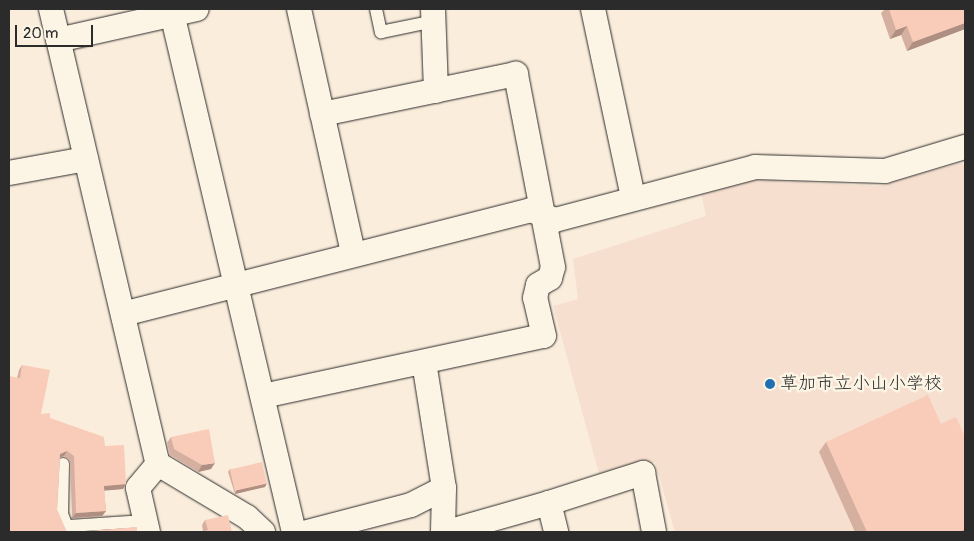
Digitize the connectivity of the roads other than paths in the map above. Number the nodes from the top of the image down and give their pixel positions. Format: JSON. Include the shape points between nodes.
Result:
{"nodes":[{"id":1,"x":51,"y":9,"type":"edge"},
{"id":2,"x":196,"y":9,"type":"edge"},
{"id":3,"x":299,"y":9,"type":"edge"},
{"id":4,"x":376,"y":9,"type":"edge"},
{"id":5,"x":592,"y":9,"type":"edge"},
{"id":6,"x":172,"y":12,"type":"edge"},
{"id":7,"x":433,"y":15,"type":"edge"},
{"id":8,"x":58,"y":40,"type":"junction"},
{"id":9,"x":436,"y":91,"type":"junction"},
{"id":10,"x":322,"y":114,"type":"junction"},
{"id":11,"x":965,"y":146,"type":"edge"},
{"id":12,"x":86,"y":159,"type":"junction"},
{"id":13,"x":9,"y":173,"type":"edge"},
{"id":14,"x":633,"y":197,"type":"junction"},
{"id":15,"x":546,"y":216,"type":"junction"},
{"id":16,"x":353,"y":252,"type":"junction"},
{"id":17,"x":237,"y":283,"type":"junction"},
{"id":18,"x":123,"y":314,"type":"junction"},
{"id":19,"x":424,"y":362,"type":"junction"},
{"id":20,"x":263,"y":396,"type":"junction"},
{"id":21,"x":63,"y":464,"type":"edge"},
{"id":22,"x":158,"y":464,"type":"junction"},
{"id":23,"x":444,"y":488,"type":"junction"},
{"id":24,"x":549,"y":503,"type":"junction"},
{"id":25,"x":146,"y":526,"type":"edge"},
{"id":26,"x":69,"y":529,"type":"edge"},
{"id":27,"x":263,"y":532,"type":"edge"},
{"id":28,"x":294,"y":532,"type":"edge"},
{"id":29,"x":307,"y":532,"type":"edge"},
{"id":30,"x":443,"y":532,"type":"edge"},
{"id":31,"x":447,"y":532,"type":"edge"},
{"id":32,"x":556,"y":532,"type":"edge"},
{"id":33,"x":654,"y":532,"type":"edge"}],
"edges":[{"from":1,"to":8,"type":"street"},
{"from":2,"to":6,"type":"street"},
{"from":3,"to":10,"type":"street"},
{"from":4,"to":7,"type":"lane","via":[[381,32]]},
{"from":5,"to":14,"type":"street"},
{"from":6,"to":8,"type":"street"},
{"from":6,"to":17,"type":"street"},
{"from":7,"to":9,"type":"street"},
{"from":8,"to":12,"type":"street"},
{"from":9,"to":10,"type":"street"},
{"from":9,"to":15,"type":"street","via":[[516,74]]},
{"from":10,"to":16,"type":"street"},
{"from":11,"to":14,"type":"street","via":[[885,171],[754,167]]},
{"from":12,"to":13,"type":"street"},
{"from":12,"to":18,"type":"street"},
{"from":14,"to":15,"type":"street","via":[[555,220]]},
{"from":15,"to":16,"type":"street","via":[[531,210]]},
{"from":15,"to":19,"type":"street","via":[[553,267],[550,278],[538,285],[535,298],[544,336]]},
{"from":16,"to":17,"type":"street"},
{"from":17,"to":18,"type":"street"},
{"from":17,"to":20,"type":"street"},
{"from":18,"to":22,"type":"street"},
{"from":19,"to":20,"type":"street"},
{"from":19,"to":23,"type":"street"},
{"from":20,"to":28,"type":"street"},
{"from":21,"to":26,"type":"lane","via":[[62,514]]},
{"from":22,"to":25,"type":"street","via":[[138,488]]},
{"from":22,"to":27,"type":"street","via":[[248,517]]},
{"from":23,"to":29,"type":"street","via":[[411,505]]},
{"from":23,"to":30,"type":"street"},
{"from":24,"to":31,"type":"street"},
{"from":24,"to":32,"type":"street"},
{"from":24,"to":33,"type":"street","via":[[643,473]]},
{"from":25,"to":26,"type":"lane"}]}
